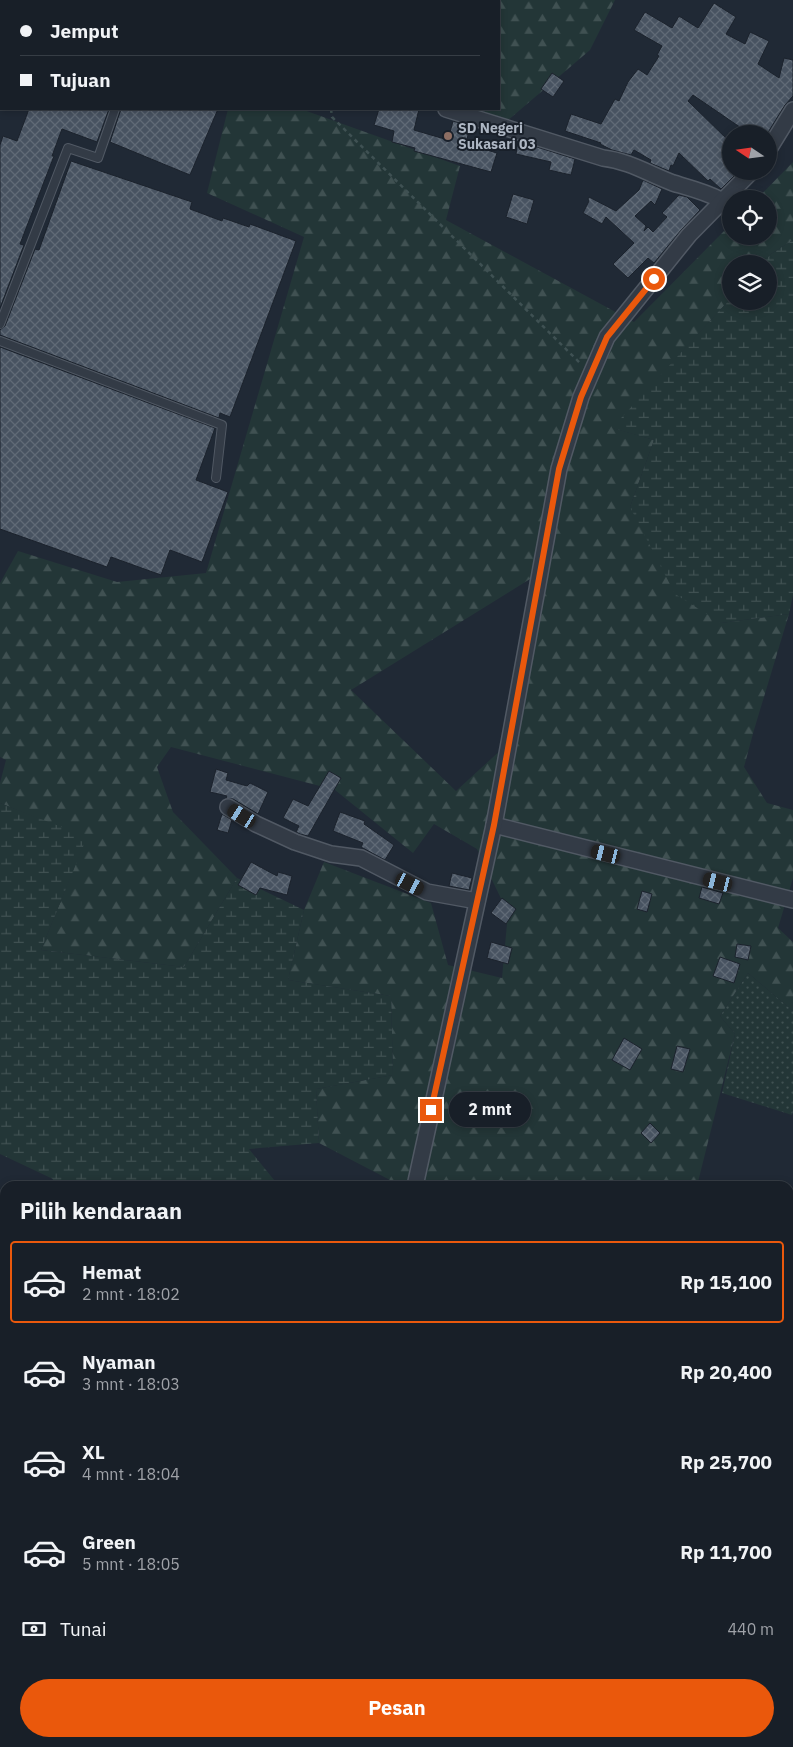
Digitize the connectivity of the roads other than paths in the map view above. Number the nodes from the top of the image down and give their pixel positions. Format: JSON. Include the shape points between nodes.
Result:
{"nodes":[{"id":1,"x":115,"y":110,"type":"edge"},
{"id":2,"x":449,"y":110,"type":"edge"},
{"id":3,"x":792,"y":113,"type":"edge"},
{"id":4,"x":778,"y":135,"type":"edge"},
{"id":5,"x":742,"y":180,"type":"edge"},
{"id":6,"x":721,"y":200,"type":"junction"},
{"id":7,"x":0,"y":324,"type":"edge"},
{"id":8,"x":0,"y":341,"type":"edge"},
{"id":9,"x":216,"y":478,"type":"dead end"},
{"id":10,"x":228,"y":807,"type":"dead end"},
{"id":11,"x":494,"y":825,"type":"junction"},
{"id":12,"x":793,"y":900,"type":"edge"},
{"id":13,"x":478,"y":901,"type":"junction"},
{"id":14,"x":415,"y":1181,"type":"edge"}],
"edges":[{"from":1,"to":7,"type":"lane","via":[[98,158],[68,148]]},
{"from":2,"to":6,"type":"street","via":[[618,160]]},
{"from":3,"to":4,"type":"street"},
{"from":5,"to":6,"type":"street"},
{"from":6,"to":11,"type":"street","via":[[688,235],[607,337],[581,397],[559,469]]},
{"from":8,"to":9,"type":"lane","via":[[222,425]]},
{"from":10,"to":13,"type":"street","via":[[295,842],[331,854],[361,858],[427,892]]},
{"from":11,"to":12,"type":"street"},
{"from":11,"to":13,"type":"street"},
{"from":13,"to":14,"type":"street"}]}
